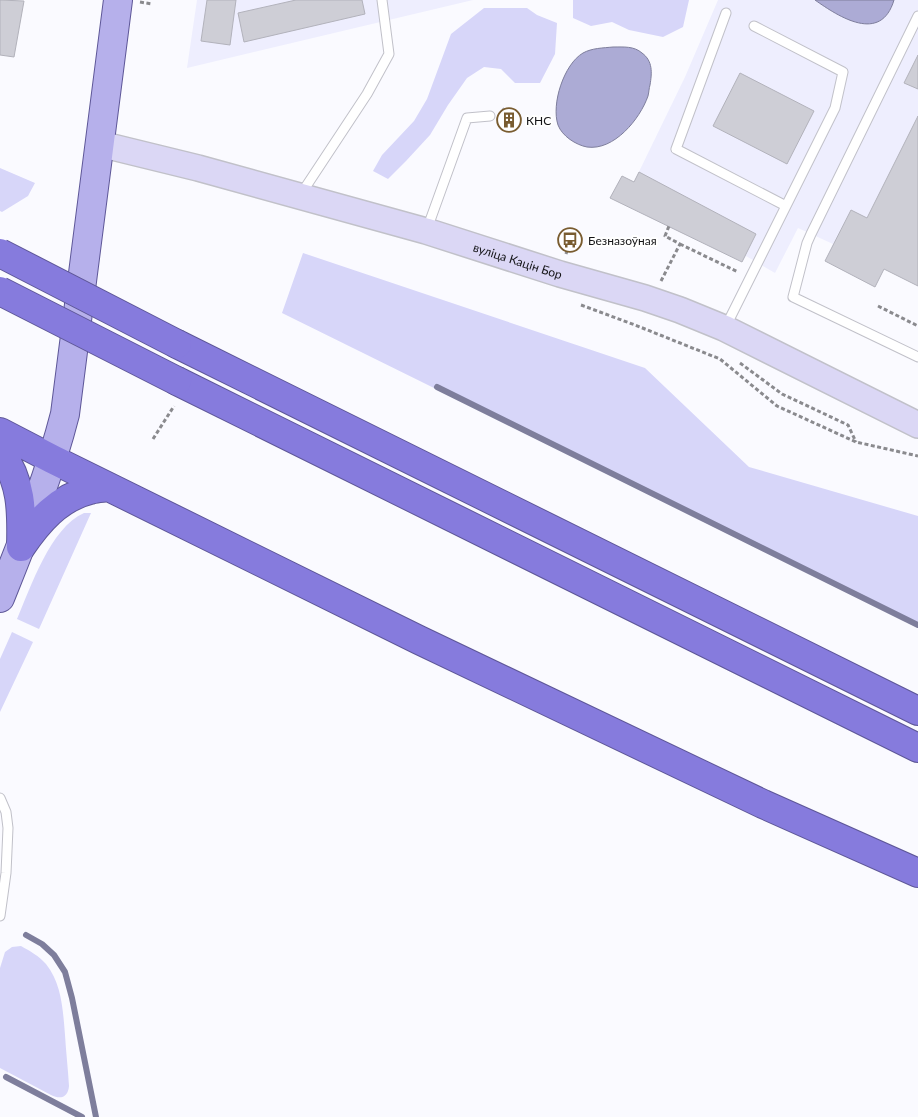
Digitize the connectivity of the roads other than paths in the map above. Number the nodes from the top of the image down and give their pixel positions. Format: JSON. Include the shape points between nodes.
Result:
{"nodes":[{"id":1,"x":118,"y":0,"type":"edge"},
{"id":2,"x":382,"y":0,"type":"edge"},
{"id":3,"x":726,"y":13,"type":"dead end"},
{"id":4,"x":918,"y":16,"type":"edge"},
{"id":5,"x":754,"y":26,"type":"dead end"},
{"id":6,"x":490,"y":116,"type":"dead end"},
{"id":7,"x":100,"y":144,"type":"junction"},
{"id":8,"x":299,"y":196,"type":"junction"},
{"id":9,"x":786,"y":206,"type":"junction"},
{"id":10,"x":426,"y":232,"type":"junction"},
{"id":11,"x":0,"y":253,"type":"edge"},
{"id":12,"x":0,"y":291,"type":"edge"},
{"id":13,"x":724,"y":328,"type":"junction"},
{"id":14,"x":918,"y":357,"type":"edge"},
{"id":15,"x":918,"y":425,"type":"edge"},
{"id":16,"x":0,"y":432,"type":"edge"},
{"id":17,"x":0,"y":451,"type":"edge"},
{"id":18,"x":52,"y":459,"type":"junction"},
{"id":19,"x":109,"y":487,"type":"junction"},
{"id":20,"x":21,"y":547,"type":"junction"},
{"id":21,"x":0,"y":598,"type":"edge"},
{"id":22,"x":918,"y":711,"type":"edge"},
{"id":23,"x":918,"y":748,"type":"edge"},
{"id":24,"x":0,"y":798,"type":"edge"},
{"id":25,"x":918,"y":873,"type":"edge"},
{"id":26,"x":0,"y":916,"type":"edge"}],
"edges":[{"from":1,"to":7,"type":"main road"},
{"from":2,"to":8,"type":"lane","via":[[389,54],[367,94]]},
{"from":3,"to":9,"type":"lane","via":[[676,148]]},
{"from":4,"to":14,"type":"lane","via":[[811,234],[793,297]]},
{"from":5,"to":9,"type":"lane","via":[[843,72],[835,108]]},
{"from":6,"to":10,"type":"lane","via":[[467,118]]},
{"from":7,"to":8,"type":"main road","name":"вуліца Кацін Бор"},
{"from":7,"to":18,"type":"main road","via":[[65,414]]},
{"from":8,"to":10,"type":"main road","name":"вуліца Кацін Бор"},
{"from":9,"to":13,"type":"lane"},
{"from":10,"to":13,"type":"main road","name":"вуліца Кацін Бор","via":[[645,298]]},
{"from":11,"to":22,"type":"highway","bridge":true},
{"from":12,"to":23,"type":"highway","bridge":true},
{"from":13,"to":15,"type":"main road","name":"вуліца Кацін Бор"},
{"from":16,"to":18,"type":"highway"},
{"from":17,"to":20,"type":"highway","via":[[15,479],[20,501]]},
{"from":18,"to":19,"type":"highway"},
{"from":18,"to":20,"type":"main road"},
{"from":19,"to":20,"type":"highway","via":[[90,490],[59,504],[34,528]]},
{"from":19,"to":25,"type":"highway","via":[[763,804]]},
{"from":20,"to":21,"type":"main road"},
{"from":24,"to":26,"type":"lane","via":[[8,828]]}]}
